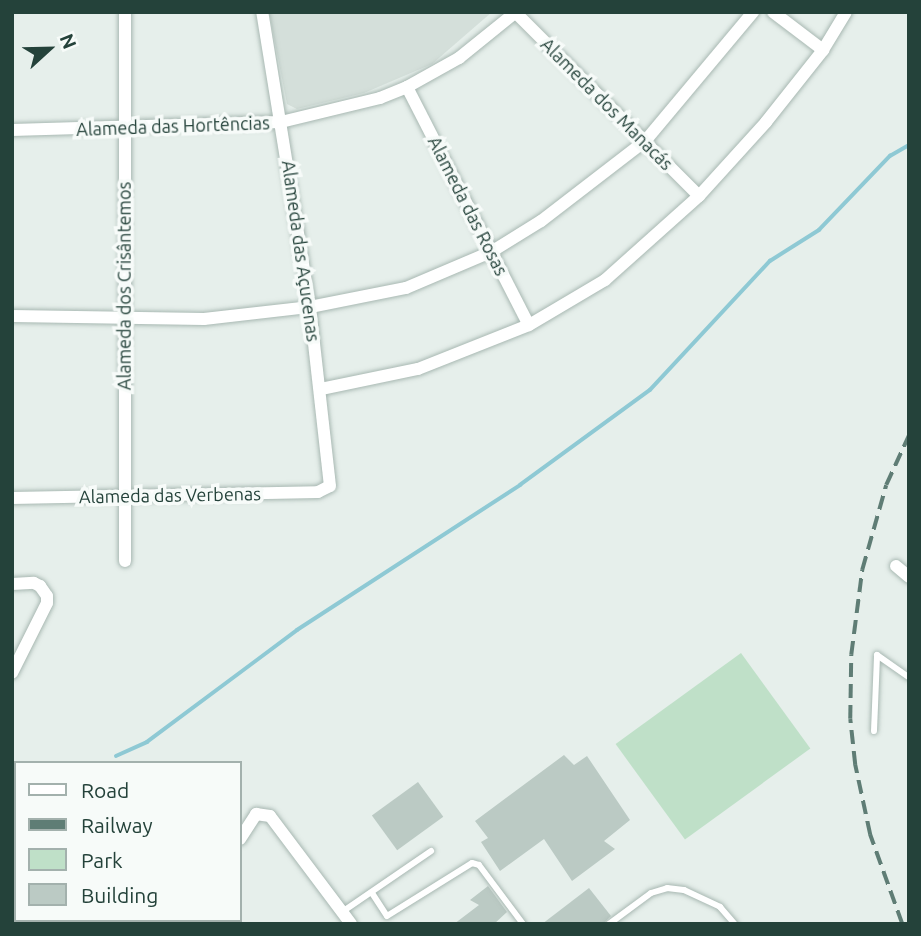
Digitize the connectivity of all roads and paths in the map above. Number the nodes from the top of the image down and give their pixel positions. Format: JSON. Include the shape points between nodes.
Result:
{"nodes":[{"id":1,"x":125,"y":12,"type":"edge"},
{"id":2,"x":262,"y":12,"type":"edge"},
{"id":3,"x":515,"y":12,"type":"edge"},
{"id":4,"x":752,"y":12,"type":"edge"},
{"id":5,"x":773,"y":12,"type":"edge"},
{"id":6,"x":846,"y":12,"type":"edge"},
{"id":7,"x":823,"y":50,"type":"junction"},
{"id":8,"x":407,"y":87,"type":"junction"},
{"id":9,"x":281,"y":122,"type":"junction"},
{"id":10,"x":125,"y":128,"type":"junction"},
{"id":11,"x":12,"y":130,"type":"edge"},
{"id":12,"x":646,"y":141,"type":"junction"},
{"id":13,"x":698,"y":196,"type":"junction"},
{"id":14,"x":492,"y":252,"type":"junction"},
{"id":15,"x":310,"y":307,"type":"junction"},
{"id":16,"x":12,"y":316,"type":"edge"},
{"id":17,"x":124,"y":317,"type":"junction"},
{"id":18,"x":529,"y":325,"type":"junction"},
{"id":19,"x":321,"y":389,"type":"junction"},
{"id":20,"x":327,"y":490,"type":"joint"},
{"id":21,"x":124,"y":496,"type":"junction"},
{"id":22,"x":12,"y":498,"type":"edge"},
{"id":23,"x":124,"y":561,"type":"dead end"},
{"id":24,"x":896,"y":566,"type":"dead end"},
{"id":25,"x":909,"y":576,"type":"edge"},
{"id":26,"x":12,"y":584,"type":"edge"},
{"id":27,"x":12,"y":673,"type":"edge"},
{"id":28,"x":909,"y":677,"type":"edge"},
{"id":29,"x":874,"y":731,"type":"dead end"},
{"id":30,"x":242,"y":836,"type":"edge"},
{"id":31,"x":431,"y":850,"type":"dead end"},
{"id":32,"x":372,"y":893,"type":"junction"},
{"id":33,"x":339,"y":918,"type":"edge"},
{"id":34,"x":351,"y":924,"type":"edge"},
{"id":35,"x":523,"y":924,"type":"edge"},
{"id":36,"x":609,"y":924,"type":"edge"},
{"id":37,"x":736,"y":924,"type":"edge"}],
"edges":[{"from":1,"to":10,"type":"street","name":"Alameda dos Crisântemos"},
{"from":2,"to":9,"type":"street","name":"Alameda das Açucenas"},
{"from":3,"to":8,"type":"street","name":"Alameda das Hortências","via":[[459,58]]},
{"from":3,"to":12,"type":"street","name":"Alameda dos Manacás"},
{"from":4,"to":12,"type":"street"},
{"from":5,"to":7,"type":"street"},
{"from":6,"to":7,"type":"street"},
{"from":7,"to":13,"type":"street","via":[[766,122]]},
{"from":8,"to":9,"type":"street","name":"Alameda das Hortências"},
{"from":8,"to":14,"type":"street","name":"Alameda das Rosas"},
{"from":9,"to":10,"type":"street","name":"Alameda das Hortências"},
{"from":9,"to":15,"type":"street","name":"Alameda das Açucenas"},
{"from":10,"to":11,"type":"street","name":"Alameda das Hortências"},
{"from":10,"to":17,"type":"street","name":"Alameda dos Crisântemos"},
{"from":12,"to":13,"type":"street","name":"Alameda dos Manacás"},
{"from":12,"to":14,"type":"street","via":[[541,221]]},
{"from":13,"to":18,"type":"street","via":[[605,281]]},
{"from":14,"to":15,"type":"street","via":[[406,288]]},
{"from":14,"to":18,"type":"street","name":"Alameda das Rosas"},
{"from":15,"to":17,"type":"street","via":[[204,319]]},
{"from":15,"to":19,"type":"street","name":"Alameda das Açucenas"},
{"from":16,"to":17,"type":"street"},
{"from":17,"to":21,"type":"street","name":"Alameda dos Crisântemos"},
{"from":18,"to":19,"type":"street","via":[[418,369]]},
{"from":19,"to":20,"type":"street","name":"Alameda das Açucenas","via":[[331,480]]},
{"from":20,"to":21,"type":"street","name":"Alameda das Verbenas"},
{"from":21,"to":22,"type":"street","name":"Alameda das Verbenas"},
{"from":21,"to":23,"type":"street","name":"Alameda dos Crisântemos"},
{"from":24,"to":25,"type":"street"},
{"from":26,"to":27,"type":"street","via":[[34,583],[45,590],[47,603]]},
{"from":28,"to":29,"type":"lane","via":[[877,655]]},
{"from":30,"to":33,"type":"street","via":[[256,814],[270,816]]},
{"from":31,"to":32,"type":"lane"},
{"from":32,"to":33,"type":"lane"},
{"from":32,"to":35,"type":"lane","via":[[387,916],[472,863],[479,865]]},
{"from":33,"to":34,"type":"street"},
{"from":36,"to":37,"type":"lane","via":[[651,893],[667,888],[684,890],[720,907]]}]}
